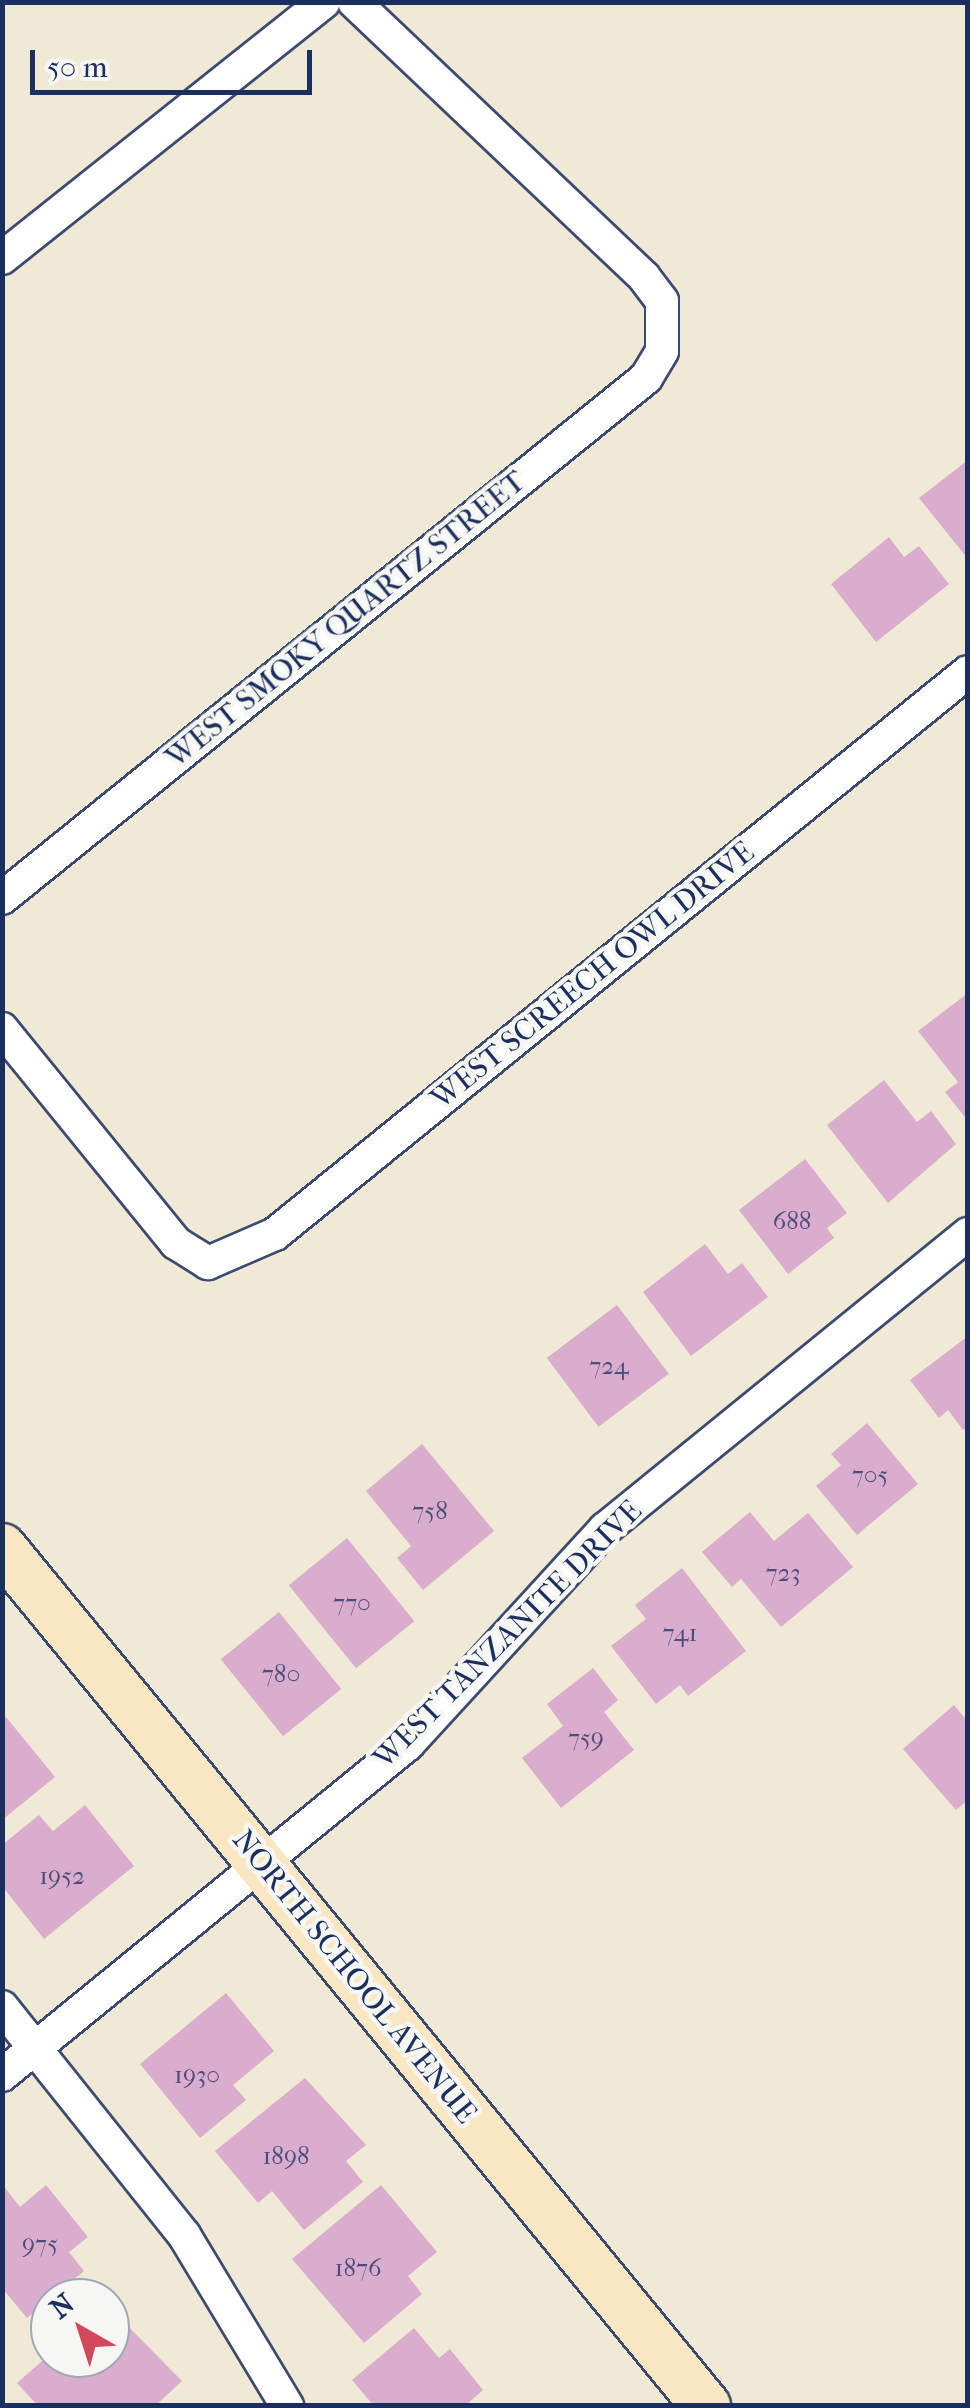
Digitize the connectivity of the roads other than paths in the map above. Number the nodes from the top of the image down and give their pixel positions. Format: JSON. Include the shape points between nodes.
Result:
{"nodes":[{"id":1,"x":324,"y":2,"type":"edge"},
{"id":2,"x":354,"y":2,"type":"edge"},
{"id":3,"x":2,"y":258,"type":"edge"},
{"id":4,"x":968,"y":672,"type":"edge"},
{"id":5,"x":2,"y":898,"type":"edge"},
{"id":6,"x":2,"y":1029,"type":"edge"},
{"id":7,"x":968,"y":1234,"type":"edge"},
{"id":8,"x":2,"y":1548,"type":"edge"},
{"id":9,"x":262,"y":1864,"type":"junction"},
{"id":10,"x":2,"y":2007,"type":"edge"},
{"id":11,"x":36,"y":2048,"type":"junction"},
{"id":12,"x":2,"y":2075,"type":"edge"},
{"id":13,"x":287,"y":2406,"type":"edge"},
{"id":14,"x":706,"y":2406,"type":"edge"}],
"edges":[{"from":1,"to":3,"type":"street"},
{"from":2,"to":5,"type":"street","name":"WEST SMOKY QUARTZ STREET","via":[[644,277],[667,326],[646,378]]},
{"from":4,"to":6,"type":"street","name":"WEST SCREECH OWL DRIVE","via":[[275,1234],[208,1263],[176,1243]]},
{"from":7,"to":9,"type":"street","name":"WEST TANZANITE DRIVE","via":[[605,1529],[408,1744]]},
{"from":8,"to":9,"type":"street","name":"NORTH SCHOOL AVENUE"},
{"from":9,"to":11,"type":"street","name":"WEST TANZANITE DRIVE"},
{"from":9,"to":14,"type":"street","name":"NORTH SCHOOL AVENUE"},
{"from":10,"to":11,"type":"street"},
{"from":11,"to":12,"type":"street","name":"WEST TANZANITE DRIVE"},
{"from":11,"to":13,"type":"street","via":[[184,2235]]}]}
